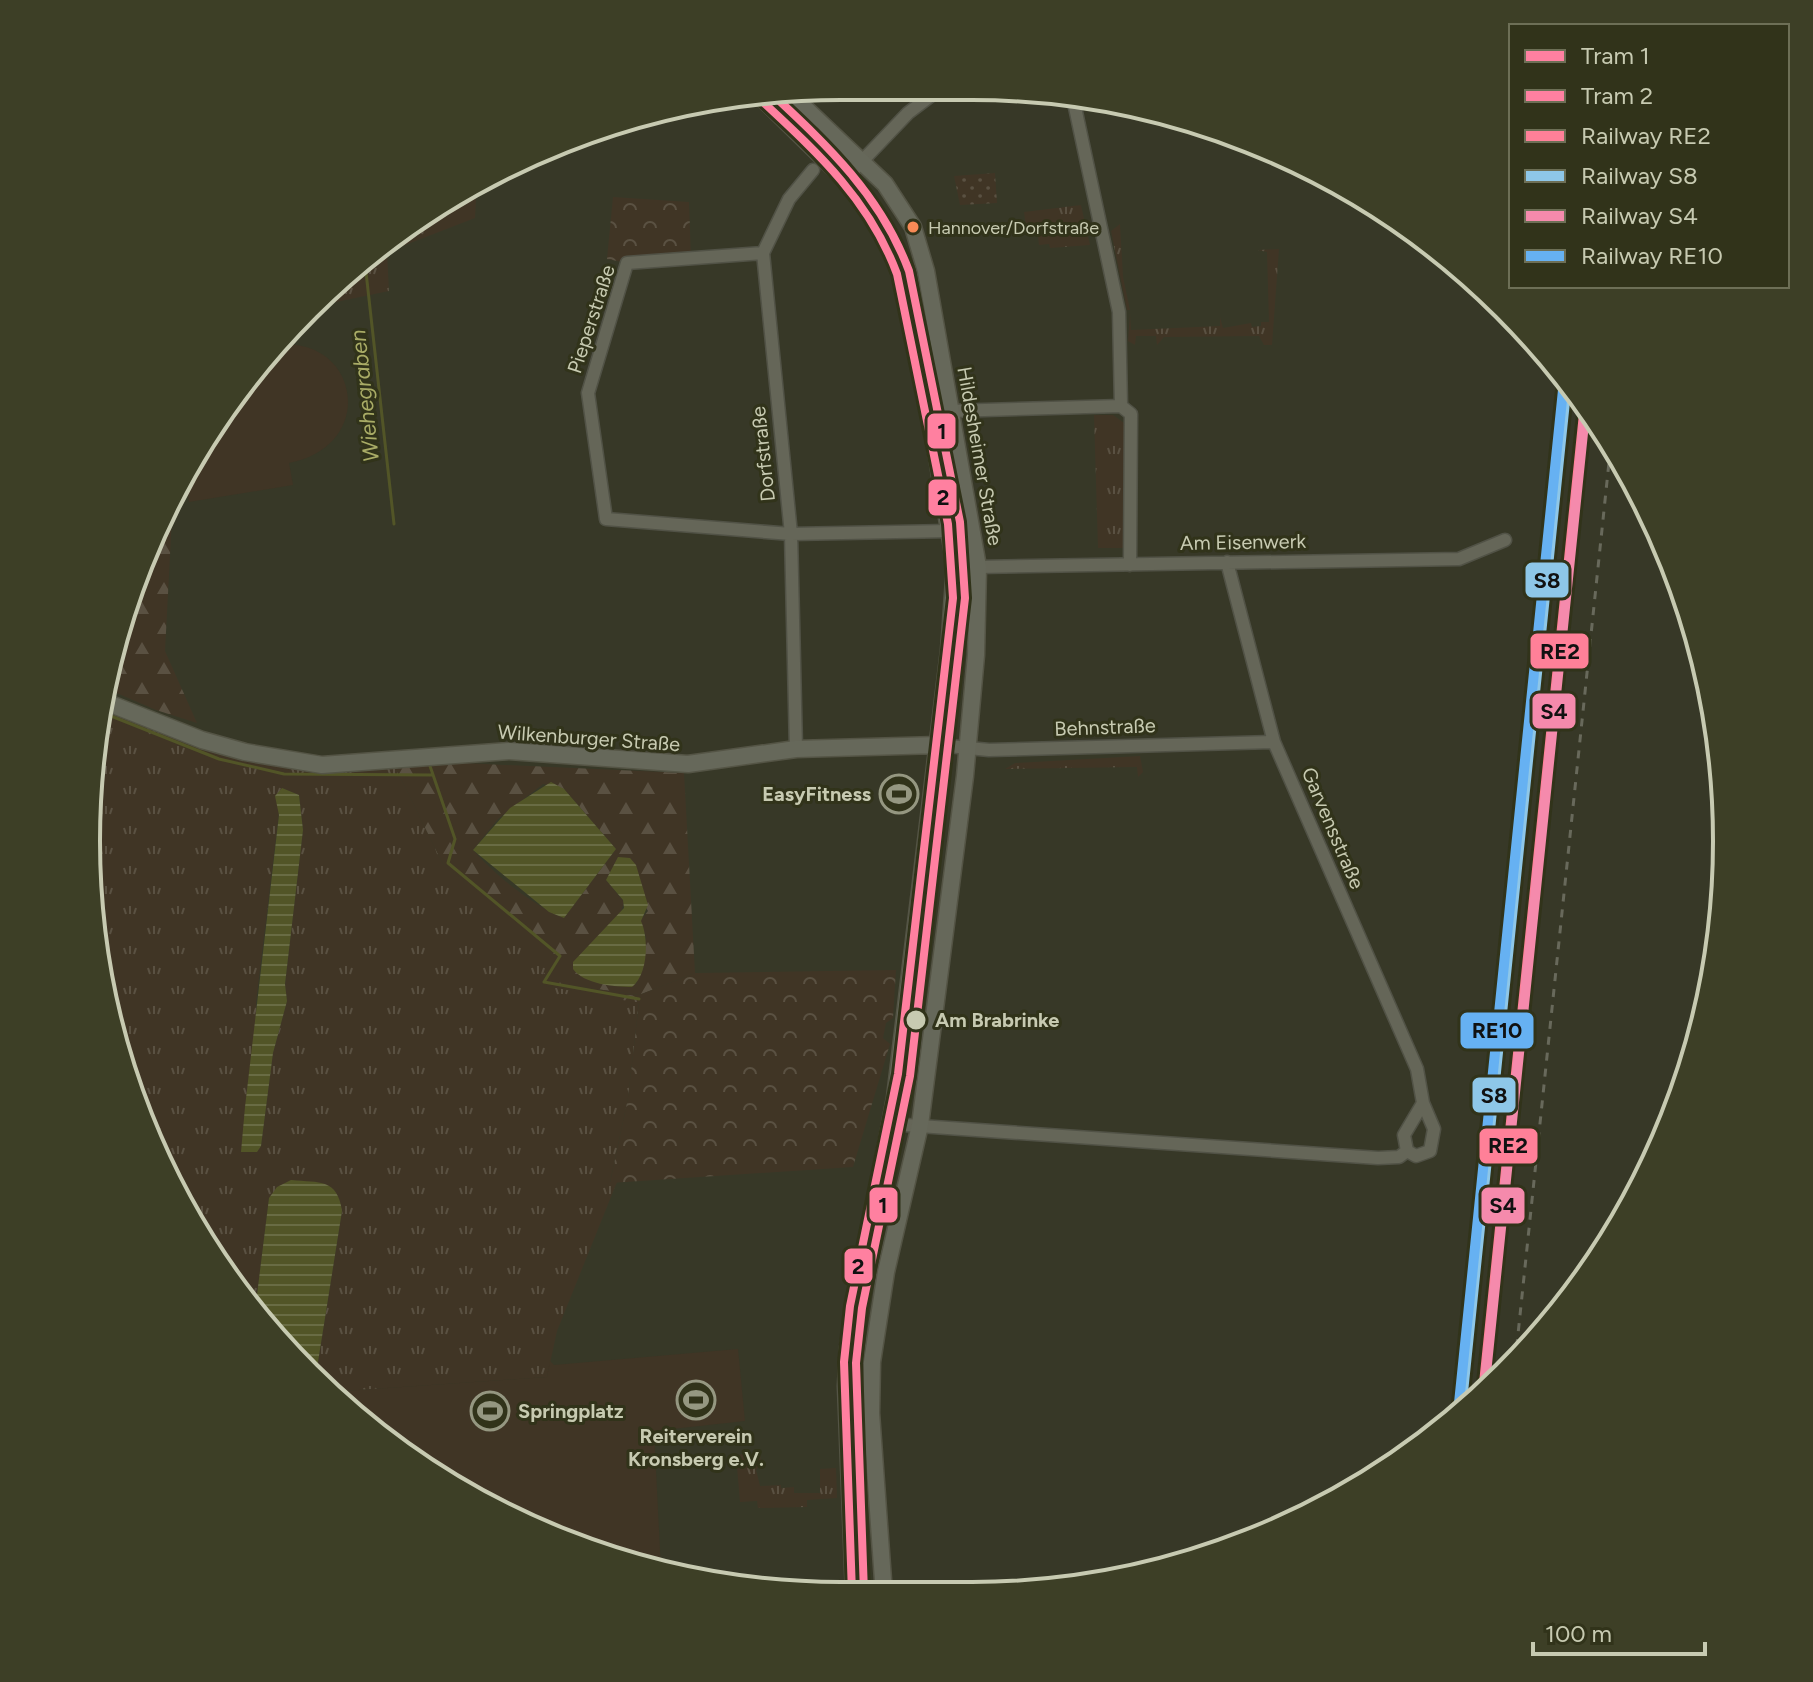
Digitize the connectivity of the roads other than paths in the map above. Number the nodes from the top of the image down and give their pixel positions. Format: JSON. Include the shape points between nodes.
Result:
{"nodes":[{"id":1,"x":925,"y":100,"type":"edge"},
{"id":2,"x":798,"y":102,"type":"edge"},
{"id":3,"x":768,"y":104,"type":"edge"},
{"id":4,"x":1075,"y":107,"type":"edge"},
{"id":5,"x":861,"y":162,"type":"junction"},
{"id":6,"x":813,"y":170,"type":"dead end"},
{"id":7,"x":846,"y":178,"type":"junction"},
{"id":8,"x":763,"y":253,"type":"junction"},
{"id":9,"x":1121,"y":406,"type":"junction"},
{"id":10,"x":951,"y":411,"type":"junction"},
{"id":11,"x":949,"y":531,"type":"junction"},
{"id":12,"x":791,"y":534,"type":"junction"},
{"id":13,"x":1505,"y":540,"type":"dead end"},
{"id":14,"x":1227,"y":562,"type":"junction"},
{"id":15,"x":1130,"y":565,"type":"junction"},
{"id":16,"x":978,"y":567,"type":"junction"},
{"id":17,"x":113,"y":705,"type":"edge"},
{"id":18,"x":1274,"y":742,"type":"junction"},
{"id":19,"x":938,"y":745,"type":"junction"},
{"id":20,"x":796,"y":749,"type":"junction"},
{"id":21,"x":967,"y":749,"type":"junction"},
{"id":22,"x":1423,"y":1103,"type":"junction"},
{"id":23,"x":891,"y":1124,"type":"junction"},
{"id":24,"x":920,"y":1125,"type":"junction"},
{"id":25,"x":1407,"y":1151,"type":"junction"},
{"id":26,"x":854,"y":1582,"type":"edge"},
{"id":27,"x":883,"y":1582,"type":"edge"}],
"edges":[{"from":1,"to":5,"type":"street"},
{"from":2,"to":5,"type":"main road","name":"Hildesheimer Straße"},
{"from":3,"to":7,"type":"main road","name":"Hildesheimer Straße"},
{"from":4,"to":9,"type":"street","via":[[1119,312]]},
{"from":5,"to":7,"type":"street"},
{"from":5,"to":10,"type":"main road","name":"Hildesheimer Straße","via":[[888,188],[913,227]]},
{"from":6,"to":8,"type":"street","via":[[789,199]]},
{"from":7,"to":11,"type":"main road","name":"Hildesheimer Straße","via":[[882,221],[903,273]]},
{"from":8,"to":12,"type":"street","name":"Dorfstraße"},
{"from":8,"to":12,"type":"street","name":"Pieperstraße","via":[[627,263],[588,393],[606,519]]},
{"from":9,"to":10,"type":"street"},
{"from":9,"to":15,"type":"street","via":[[1131,414]]},
{"from":10,"to":16,"type":"main road","name":"Hildesheimer Straße"},
{"from":11,"to":12,"type":"street"},
{"from":11,"to":19,"type":"main road","name":"Hildesheimer Straße","via":[[955,566]]},
{"from":12,"to":20,"type":"street","name":"Dorfstraße"},
{"from":13,"to":14,"type":"street","name":"Am Eisenwerk","via":[[1459,559]]},
{"from":14,"to":15,"type":"street","name":"Am Eisenwerk"},
{"from":14,"to":18,"type":"street","name":"Garvensstraße"},
{"from":15,"to":16,"type":"street","name":"Am Eisenwerk"},
{"from":16,"to":21,"type":"main road","name":"Hildesheimer Straße"},
{"from":17,"to":20,"type":"main road","name":"Wilkenburger Straße","via":[[202,740],[322,765],[509,751],[712,763]]},
{"from":18,"to":21,"type":"street","name":"Behnstraße"},
{"from":18,"to":22,"type":"street","name":"Garvensstraße","via":[[1417,1069]]},
{"from":19,"to":20,"type":"main road","name":"Wilkenburger Straße"},
{"from":19,"to":21,"type":"street","name":"Behnstraße"},
{"from":19,"to":23,"type":"main road","name":"Hildesheimer Straße"},
{"from":21,"to":24,"type":"main road","name":"Hildesheimer Straße"},
{"from":22,"to":25,"type":"street","via":[[1404,1135]]},
{"from":22,"to":25,"type":"street","name":"Garvensstraße","via":[[1433,1120],[1433,1145],[1426,1155]]},
{"from":23,"to":24,"type":"street"},
{"from":23,"to":26,"type":"main road","name":"Hildesheimer Straße","via":[[848,1348]]},
{"from":24,"to":25,"type":"street","via":[[1378,1158]]},
{"from":24,"to":27,"type":"main road","name":"Hildesheimer Straße","via":[[872,1362]]}]}
